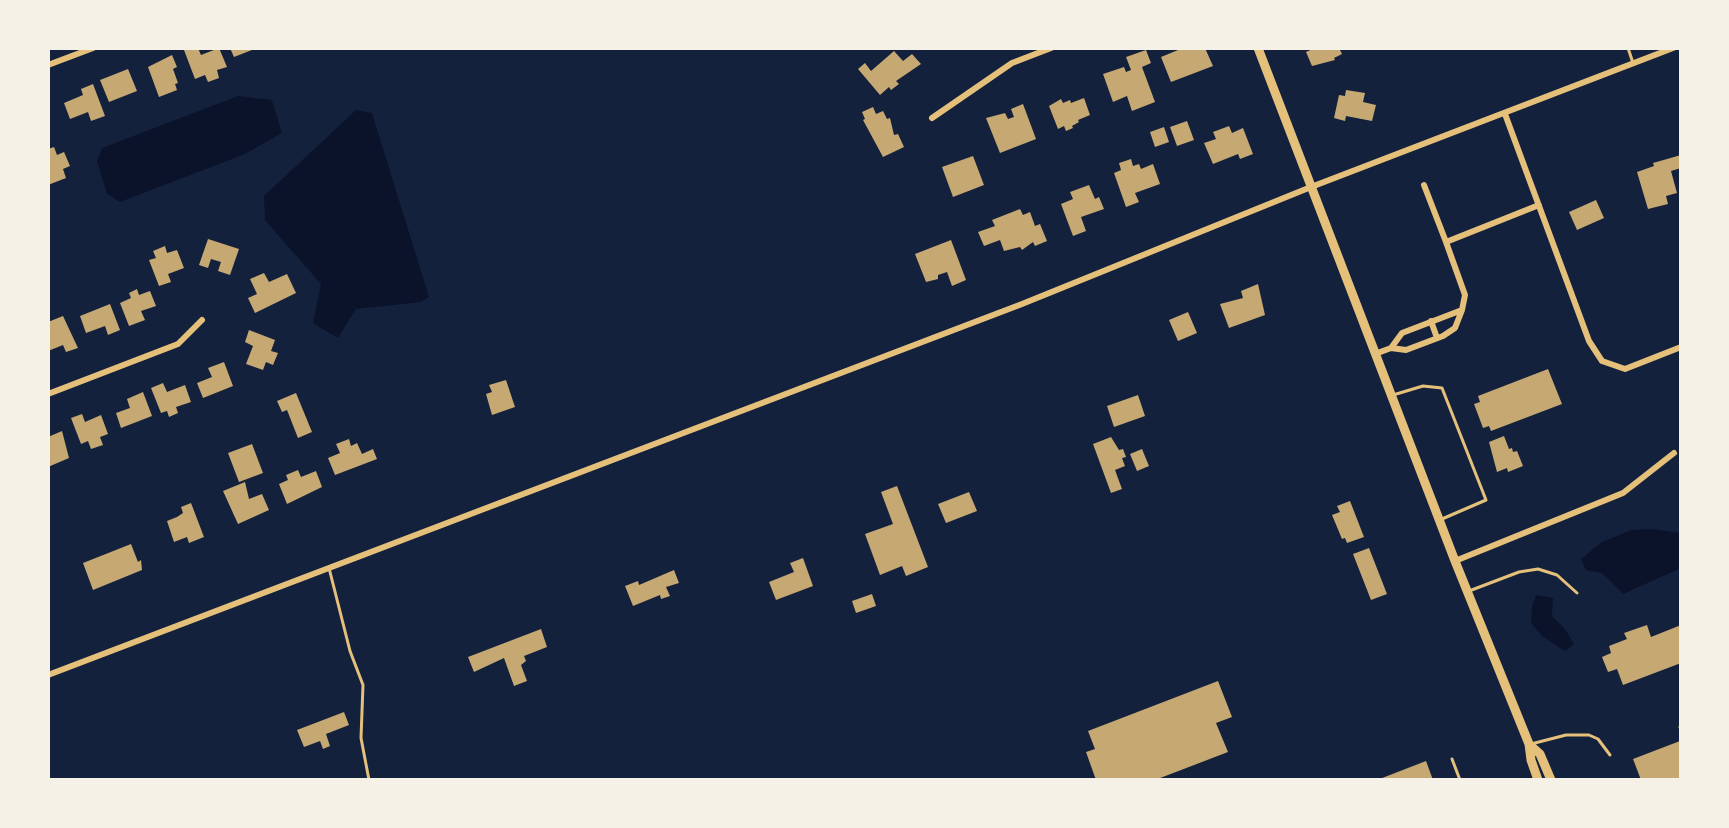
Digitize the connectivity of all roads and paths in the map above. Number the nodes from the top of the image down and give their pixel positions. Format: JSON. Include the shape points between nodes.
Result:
{"nodes":[{"id":1,"x":93,"y":48,"type":"edge"},
{"id":2,"x":1051,"y":48,"type":"edge"},
{"id":3,"x":1258,"y":48,"type":"edge"},
{"id":4,"x":1628,"y":48,"type":"edge"},
{"id":5,"x":1673,"y":48,"type":"edge"},
{"id":6,"x":48,"y":64,"type":"edge"},
{"id":7,"x":1634,"y":64,"type":"junction"},
{"id":8,"x":1505,"y":114,"type":"junction"},
{"id":9,"x":932,"y":118,"type":"dead end"},
{"id":10,"x":1424,"y":185,"type":"dead end"},
{"id":11,"x":1311,"y":187,"type":"junction"},
{"id":12,"x":1539,"y":205,"type":"junction"},
{"id":13,"x":1446,"y":242,"type":"junction"},
{"id":14,"x":1462,"y":310,"type":"junction"},
{"id":15,"x":202,"y":320,"type":"dead end"},
{"id":16,"x":1431,"y":321,"type":"junction"},
{"id":17,"x":1437,"y":338,"type":"junction"},
{"id":18,"x":1681,"y":347,"type":"edge"},
{"id":19,"x":1391,"y":348,"type":"junction"},
{"id":20,"x":1375,"y":354,"type":"junction"},
{"id":21,"x":48,"y":394,"type":"edge"},
{"id":22,"x":1391,"y":395,"type":"junction"},
{"id":23,"x":1674,"y":453,"type":"dead end"},
{"id":24,"x":1440,"y":521,"type":"junction"},
{"id":25,"x":1455,"y":561,"type":"junction"},
{"id":26,"x":329,"y":568,"type":"junction"},
{"id":27,"x":1467,"y":592,"type":"junction"},
{"id":28,"x":1577,"y":593,"type":"dead end"},
{"id":29,"x":48,"y":675,"type":"edge"},
{"id":30,"x":1529,"y":744,"type":"junction"},
{"id":31,"x":1610,"y":755,"type":"dead end"},
{"id":32,"x":1452,"y":759,"type":"dead end"},
{"id":33,"x":369,"y":780,"type":"edge"},
{"id":34,"x":1460,"y":780,"type":"edge"},
{"id":35,"x":1538,"y":780,"type":"edge"},
{"id":36,"x":1551,"y":780,"type":"edge"}],
"edges":[{"from":1,"to":6,"type":"street"},
{"from":2,"to":9,"type":"street","via":[[1012,63]]},
{"from":3,"to":11,"type":"main road"},
{"from":4,"to":7,"type":"lane"},
{"from":5,"to":7,"type":"street"},
{"from":7,"to":8,"type":"street"},
{"from":8,"to":11,"type":"street"},
{"from":8,"to":12,"type":"street"},
{"from":10,"to":13,"type":"street"},
{"from":11,"to":20,"type":"main road"},
{"from":11,"to":26,"type":"street","via":[[1022,304]]},
{"from":12,"to":13,"type":"street"},
{"from":12,"to":18,"type":"street","via":[[1589,341],[1602,361],[1624,369]]},
{"from":13,"to":14,"type":"street","via":[[1466,296]]},
{"from":14,"to":16,"type":"street"},
{"from":14,"to":17,"type":"street","via":[[1455,328]]},
{"from":15,"to":21,"type":"street","via":[[178,344]]},
{"from":16,"to":17,"type":"street"},
{"from":16,"to":19,"type":"street","via":[[1402,333]]},
{"from":17,"to":19,"type":"street","via":[[1406,350]]},
{"from":19,"to":20,"type":"street"},
{"from":20,"to":22,"type":"main road"},
{"from":22,"to":24,"type":"main road"},
{"from":22,"to":24,"type":"lane","via":[[1423,386],[1442,388],[1486,500]]},
{"from":23,"to":25,"type":"street","via":[[1623,494]]},
{"from":24,"to":25,"type":"main road"},
{"from":25,"to":27,"type":"main road"},
{"from":26,"to":29,"type":"street"},
{"from":26,"to":33,"type":"lane","via":[[363,685],[362,738]]},
{"from":27,"to":28,"type":"lane","via":[[1528,569],[1557,575]]},
{"from":27,"to":30,"type":"main road"},
{"from":30,"to":31,"type":"lane","via":[[1566,735],[1589,735],[1598,739]]},
{"from":30,"to":35,"type":"main road"},
{"from":30,"to":36,"type":"main road","via":[[1540,754]]},
{"from":32,"to":34,"type":"lane"}]}
